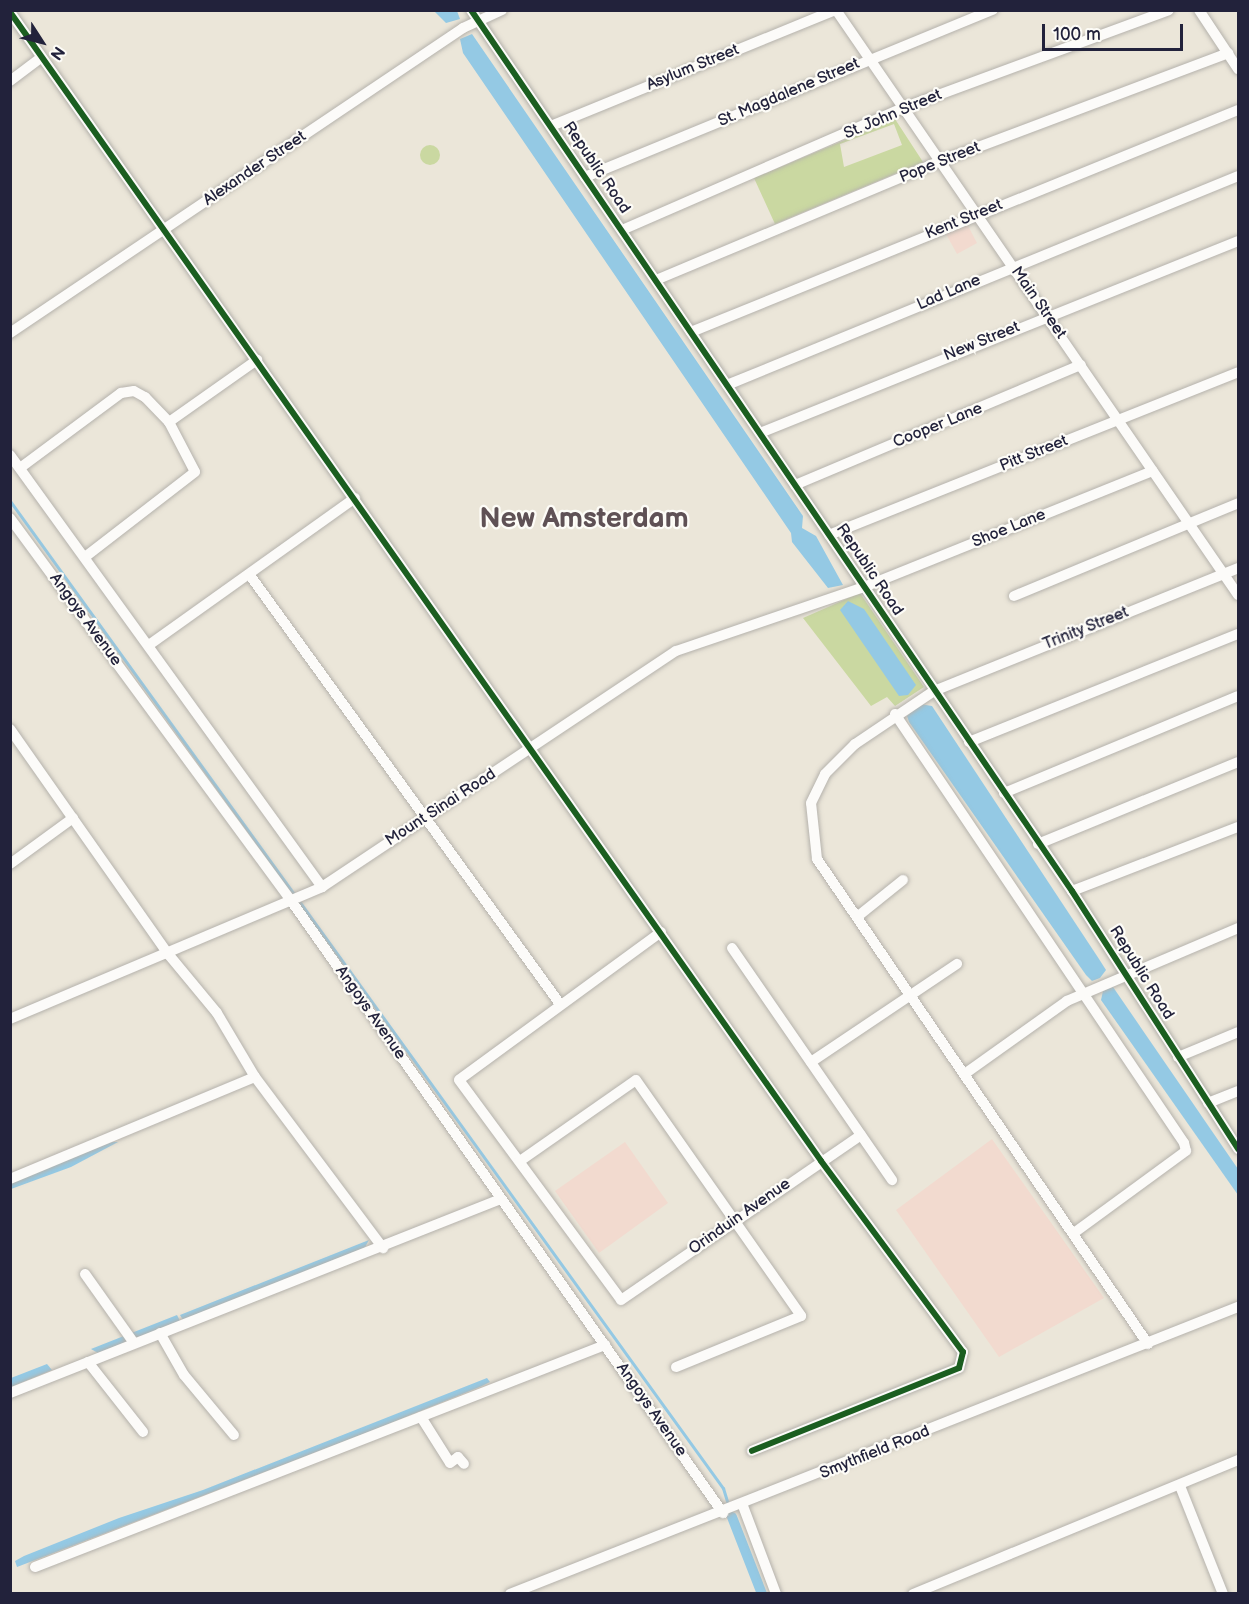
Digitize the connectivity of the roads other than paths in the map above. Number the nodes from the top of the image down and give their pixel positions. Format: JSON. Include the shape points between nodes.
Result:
{"nodes":[{"id":1,"x":471,"y":10,"type":"edge"},
{"id":2,"x":502,"y":10,"type":"edge"},
{"id":3,"x":836,"y":10,"type":"edge"},
{"id":4,"x":993,"y":10,"type":"edge"},
{"id":5,"x":1169,"y":10,"type":"edge"},
{"id":6,"x":1199,"y":10,"type":"edge"},
{"id":7,"x":10,"y":12,"type":"edge"},
{"id":8,"x":478,"y":21,"type":"junction"},
{"id":9,"x":1228,"y":53,"type":"junction"},
{"id":10,"x":41,"y":58,"type":"junction"},
{"id":11,"x":870,"y":59,"type":"junction"},
{"id":12,"x":1239,"y":69,"type":"edge"},
{"id":13,"x":10,"y":81,"type":"edge"},
{"id":14,"x":903,"y":108,"type":"junction"},
{"id":15,"x":1239,"y":110,"type":"edge"},
{"id":16,"x":551,"y":126,"type":"junction"},
{"id":17,"x":941,"y":161,"type":"junction"},
{"id":18,"x":1239,"y":176,"type":"edge"},
{"id":19,"x":585,"y":177,"type":"junction"},
{"id":20,"x":977,"y":214,"type":"junction"},
{"id":21,"x":164,"y":230,"type":"junction"},
{"id":22,"x":622,"y":230,"type":"junction"},
{"id":23,"x":1239,"y":241,"type":"edge"},
{"id":24,"x":1012,"y":266,"type":"junction"},
{"id":25,"x":656,"y":280,"type":"junction"},
{"id":26,"x":1047,"y":316,"type":"junction"},
{"id":27,"x":691,"y":332,"type":"junction"},
{"id":28,"x":10,"y":333,"type":"edge"},
{"id":29,"x":257,"y":360,"type":"junction"},
{"id":30,"x":1081,"y":365,"type":"junction"},
{"id":31,"x":1239,"y":372,"type":"edge"},
{"id":32,"x":727,"y":385,"type":"junction"},
{"id":33,"x":1118,"y":420,"type":"junction"},
{"id":34,"x":169,"y":422,"type":"junction"},
{"id":35,"x":760,"y":433,"type":"junction"},
{"id":36,"x":10,"y":456,"type":"edge"},
{"id":37,"x":20,"y":468,"type":"junction"},
{"id":38,"x":1154,"y":471,"type":"junction"},
{"id":39,"x":795,"y":485,"type":"junction"},
{"id":40,"x":355,"y":498,"type":"junction"},
{"id":41,"x":1239,"y":503,"type":"edge"},
{"id":42,"x":10,"y":518,"type":"edge"},
{"id":43,"x":1188,"y":522,"type":"junction"},
{"id":44,"x":829,"y":536,"type":"junction"},
{"id":45,"x":85,"y":557,"type":"junction"},
{"id":46,"x":1239,"y":568,"type":"edge"},
{"id":47,"x":249,"y":574,"type":"junction"},
{"id":48,"x":1224,"y":574,"type":"junction"},
{"id":49,"x":864,"y":587,"type":"junction"},
{"id":50,"x":1239,"y":595,"type":"edge"},
{"id":51,"x":1014,"y":596,"type":"dead end"},
{"id":52,"x":1239,"y":634,"type":"edge"},
{"id":53,"x":149,"y":645,"type":"junction"},
{"id":54,"x":934,"y":691,"type":"junction"},
{"id":55,"x":1239,"y":696,"type":"edge"},
{"id":56,"x":896,"y":714,"type":"junction"},
{"id":57,"x":10,"y":729,"type":"edge"},
{"id":58,"x":969,"y":742,"type":"junction"},
{"id":59,"x":530,"y":749,"type":"junction"},
{"id":60,"x":1239,"y":762,"type":"edge"},
{"id":61,"x":1004,"y":793,"type":"junction"},
{"id":62,"x":73,"y":818,"type":"junction"},
{"id":63,"x":425,"y":818,"type":"junction"},
{"id":64,"x":1239,"y":827,"type":"edge"},
{"id":65,"x":1038,"y":844,"type":"junction"},
{"id":66,"x":10,"y":864,"type":"edge"},
{"id":67,"x":903,"y":880,"type":"dead end"},
{"id":68,"x":322,"y":886,"type":"junction"},
{"id":69,"x":1072,"y":891,"type":"junction"},
{"id":70,"x":295,"y":901,"type":"junction"},
{"id":71,"x":857,"y":917,"type":"junction"},
{"id":72,"x":1239,"y":927,"type":"edge"},
{"id":73,"x":661,"y":932,"type":"junction"},
{"id":74,"x":732,"y":948,"type":"dead end"},
{"id":75,"x":169,"y":955,"type":"junction"},
{"id":76,"x":957,"y":964,"type":"dead end"},
{"id":77,"x":1126,"y":974,"type":"junction"},
{"id":78,"x":1085,"y":991,"type":"junction"},
{"id":79,"x":906,"y":998,"type":"junction"},
{"id":80,"x":560,"y":1004,"type":"junction"},
{"id":81,"x":10,"y":1019,"type":"edge"},
{"id":82,"x":1239,"y":1032,"type":"edge"},
{"id":83,"x":1178,"y":1057,"type":"junction"},
{"id":84,"x":811,"y":1062,"type":"junction"},
{"id":85,"x":966,"y":1073,"type":"junction"},
{"id":86,"x":255,"y":1077,"type":"junction"},
{"id":87,"x":1239,"y":1091,"type":"edge"},
{"id":88,"x":1208,"y":1103,"type":"junction"},
{"id":89,"x":861,"y":1135,"type":"junction"},
{"id":90,"x":1239,"y":1149,"type":"edge"},
{"id":91,"x":520,"y":1161,"type":"junction"},
{"id":92,"x":821,"y":1161,"type":"junction"},
{"id":93,"x":10,"y":1179,"type":"edge"},
{"id":94,"x":892,"y":1180,"type":"dead end"},
{"id":95,"x":501,"y":1199,"type":"junction"},
{"id":96,"x":736,"y":1219,"type":"junction"},
{"id":97,"x":1074,"y":1233,"type":"junction"},
{"id":98,"x":383,"y":1248,"type":"junction"},
{"id":99,"x":85,"y":1274,"type":"dead end"},
{"id":100,"x":1239,"y":1307,"type":"edge"},
{"id":101,"x":160,"y":1333,"type":"junction"},
{"id":102,"x":132,"y":1339,"type":"junction"},
{"id":103,"x":1148,"y":1344,"type":"junction"},
{"id":104,"x":606,"y":1345,"type":"junction"},
{"id":105,"x":88,"y":1362,"type":"junction"},
{"id":106,"x":676,"y":1367,"type":"dead end"},
{"id":107,"x":10,"y":1394,"type":"edge"},
{"id":108,"x":421,"y":1417,"type":"junction"},
{"id":109,"x":143,"y":1431,"type":"dead end"},
{"id":110,"x":234,"y":1435,"type":"dead end"},
{"id":111,"x":753,"y":1451,"type":"dead end"},
{"id":112,"x":1239,"y":1460,"type":"edge"},
{"id":113,"x":464,"y":1464,"type":"dead end"},
{"id":114,"x":1180,"y":1486,"type":"junction"},
{"id":115,"x":743,"y":1506,"type":"junction"},
{"id":116,"x":723,"y":1513,"type":"junction"},
{"id":117,"x":35,"y":1567,"type":"dead end"},
{"id":118,"x":510,"y":1593,"type":"edge"},
{"id":119,"x":776,"y":1593,"type":"edge"},
{"id":120,"x":914,"y":1593,"type":"edge"},
{"id":121,"x":1223,"y":1593,"type":"edge"}],
"edges":[{"from":1,"to":8,"type":"street","name":"Republic Road"},
{"from":2,"to":8,"type":"street","name":"Alexander Street"},
{"from":3,"to":11,"type":"street","name":"Main Street"},
{"from":3,"to":16,"type":"street","name":"Asylum Street"},
{"from":4,"to":11,"type":"street","name":"St. Magdalene Street"},
{"from":5,"to":14,"type":"street","name":"St. John Street"},
{"from":6,"to":9,"type":"street"},
{"from":7,"to":10,"type":"street"},
{"from":8,"to":16,"type":"street","name":"Republic Road"},
{"from":8,"to":21,"type":"street","name":"Alexander Street"},
{"from":9,"to":12,"type":"street"},
{"from":9,"to":17,"type":"street","name":"Pope Street"},
{"from":10,"to":13,"type":"street"},
{"from":10,"to":21,"type":"street"},
{"from":11,"to":14,"type":"street","name":"Main Street"},
{"from":11,"to":19,"type":"street","name":"St. Magdalene Street"},
{"from":14,"to":17,"type":"street","name":"Main Street"},
{"from":14,"to":22,"type":"street","name":"St. John Street"},
{"from":15,"to":20,"type":"street","name":"Kent Street"},
{"from":16,"to":19,"type":"street","name":"Republic Road"},
{"from":17,"to":20,"type":"street","name":"Main Street"},
{"from":17,"to":25,"type":"street","name":"Pope Street"},
{"from":18,"to":24,"type":"street","name":"Lad Lane"},
{"from":19,"to":22,"type":"street","name":"Republic Road"},
{"from":20,"to":24,"type":"street","name":"Main Street"},
{"from":20,"to":27,"type":"street","name":"Kent Street"},
{"from":21,"to":28,"type":"street","name":"Alexander Street"},
{"from":21,"to":29,"type":"street"},
{"from":22,"to":25,"type":"street","name":"Republic Road"},
{"from":23,"to":26,"type":"street","name":"New Street"},
{"from":24,"to":26,"type":"street","name":"Main Street"},
{"from":24,"to":32,"type":"street","name":"Lad Lane"},
{"from":25,"to":27,"type":"street","name":"Republic Road"},
{"from":26,"to":30,"type":"street","name":"Main Street"},
{"from":26,"to":35,"type":"street","name":"New Street"},
{"from":27,"to":32,"type":"street","name":"Republic Road"},
{"from":29,"to":34,"type":"street"},
{"from":29,"to":40,"type":"street"},
{"from":30,"to":33,"type":"street","name":"Main Street"},
{"from":30,"to":39,"type":"street","name":"Cooper Lane"},
{"from":31,"to":33,"type":"street","name":"Pitt Street"},
{"from":32,"to":35,"type":"street","name":"Republic Road"},
{"from":33,"to":38,"type":"street","name":"Main Street"},
{"from":33,"to":44,"type":"street","name":"Pitt Street"},
{"from":34,"to":37,"type":"street","via":[[134,391],[121,393]]},
{"from":34,"to":45,"type":"street","via":[[195,472]]},
{"from":35,"to":39,"type":"street","name":"Republic Road"},
{"from":36,"to":37,"type":"street"},
{"from":37,"to":45,"type":"street"},
{"from":38,"to":43,"type":"street","name":"Main Street"},
{"from":38,"to":49,"type":"street","name":"Shoe Lane"},
{"from":39,"to":44,"type":"street","name":"Republic Road"},
{"from":40,"to":47,"type":"street"},
{"from":40,"to":59,"type":"street"},
{"from":41,"to":43,"type":"street"},
{"from":42,"to":70,"type":"street","name":"Angoys Avenue"},
{"from":43,"to":48,"type":"street","name":"Main Street"},
{"from":43,"to":51,"type":"street"},
{"from":44,"to":49,"type":"street","name":"Republic Road"},
{"from":45,"to":53,"type":"street"},
{"from":46,"to":48,"type":"street","name":"Trinity Street"},
{"from":47,"to":53,"type":"street"},
{"from":47,"to":63,"type":"street"},
{"from":48,"to":50,"type":"street","name":"Main Street"},
{"from":48,"to":54,"type":"street","name":"Trinity Street"},
{"from":49,"to":54,"type":"street","name":"Republic Road"},
{"from":49,"to":59,"type":"street","name":"Mount Sinai Road","via":[[676,651]]},
{"from":52,"to":58,"type":"street"},
{"from":53,"to":68,"type":"street"},
{"from":54,"to":56,"type":"street","name":"Trinity Street"},
{"from":54,"to":58,"type":"street","name":"Republic Road"},
{"from":55,"to":61,"type":"street"},
{"from":56,"to":71,"type":"street","name":"Trinity Street","via":[[825,774],[811,802],[817,859]]},
{"from":56,"to":78,"type":"street"},
{"from":57,"to":62,"type":"street"},
{"from":58,"to":61,"type":"street","name":"Republic Road"},
{"from":59,"to":63,"type":"street","name":"Mount Sinai Road"},
{"from":59,"to":73,"type":"street"},
{"from":60,"to":65,"type":"street"},
{"from":61,"to":65,"type":"street","name":"Republic Road"},
{"from":62,"to":66,"type":"street"},
{"from":62,"to":75,"type":"street"},
{"from":63,"to":68,"type":"street","name":"Mount Sinai Road"},
{"from":63,"to":80,"type":"street"},
{"from":64,"to":69,"type":"street"},
{"from":65,"to":69,"type":"street","name":"Republic Road"},
{"from":67,"to":71,"type":"street"},
{"from":68,"to":70,"type":"street","name":"Mount Sinai Road"},
{"from":69,"to":77,"type":"street","name":"Republic Road"},
{"from":70,"to":75,"type":"street","name":"Mount Sinai Road"},
{"from":70,"to":95,"type":"street","name":"Angoys Avenue"},
{"from":71,"to":79,"type":"street","name":"Trinity Street"},
{"from":72,"to":77,"type":"street"},
{"from":73,"to":80,"type":"street"},
{"from":73,"to":92,"type":"street"},
{"from":74,"to":84,"type":"street"},
{"from":75,"to":81,"type":"street","name":"Mount Sinai Road"},
{"from":75,"to":86,"type":"street","via":[[217,1012]]},
{"from":76,"to":79,"type":"street"},
{"from":77,"to":78,"type":"street"},
{"from":77,"to":83,"type":"street","name":"Republic Road"},
{"from":78,"to":85,"type":"street"},
{"from":78,"to":97,"type":"street","via":[[1186,1151]]},
{"from":79,"to":84,"type":"street"},
{"from":79,"to":85,"type":"street","name":"Trinity Street"},
{"from":80,"to":91,"type":"street","via":[[459,1080]]},
{"from":82,"to":83,"type":"street"},
{"from":83,"to":88,"type":"street","name":"Republic Road"},
{"from":84,"to":89,"type":"street"},
{"from":85,"to":97,"type":"street","name":"Trinity Street"},
{"from":86,"to":93,"type":"street"},
{"from":86,"to":98,"type":"street"},
{"from":87,"to":88,"type":"street"},
{"from":88,"to":90,"type":"street","name":"Republic Road"},
{"from":89,"to":92,"type":"street","name":"Orinduin Avenue"},
{"from":89,"to":94,"type":"street"},
{"from":91,"to":96,"type":"street","name":"Orinduin Avenue","via":[[621,1300]]},
{"from":91,"to":96,"type":"street","via":[[636,1080]]},
{"from":92,"to":96,"type":"street","name":"Orinduin Avenue"},
{"from":92,"to":111,"type":"street","via":[[963,1352],[964,1360],[959,1368]]},
{"from":95,"to":98,"type":"street"},
{"from":95,"to":104,"type":"street","name":"Angoys Avenue"},
{"from":96,"to":106,"type":"street","via":[[801,1316]]},
{"from":97,"to":103,"type":"street","name":"Trinity Street"},
{"from":98,"to":101,"type":"street"},
{"from":99,"to":102,"type":"street"},
{"from":100,"to":103,"type":"street","name":"Smythfield Road"},
{"from":101,"to":102,"type":"street"},
{"from":101,"to":110,"type":"street","via":[[184,1375]]},
{"from":102,"to":105,"type":"street"},
{"from":103,"to":115,"type":"street","name":"Smythfield Road"},
{"from":104,"to":108,"type":"street"},
{"from":104,"to":116,"type":"street","name":"Angoys Avenue"},
{"from":105,"to":107,"type":"street"},
{"from":105,"to":109,"type":"street"},
{"from":108,"to":113,"type":"street","via":[[450,1463],[458,1457]]},
{"from":108,"to":117,"type":"street"},
{"from":112,"to":114,"type":"street"},
{"from":114,"to":120,"type":"street"},
{"from":114,"to":121,"type":"street"},
{"from":115,"to":116,"type":"street","name":"Smythfield Road"},
{"from":115,"to":119,"type":"street"},
{"from":116,"to":118,"type":"street","name":"Smythfield Road"}]}
